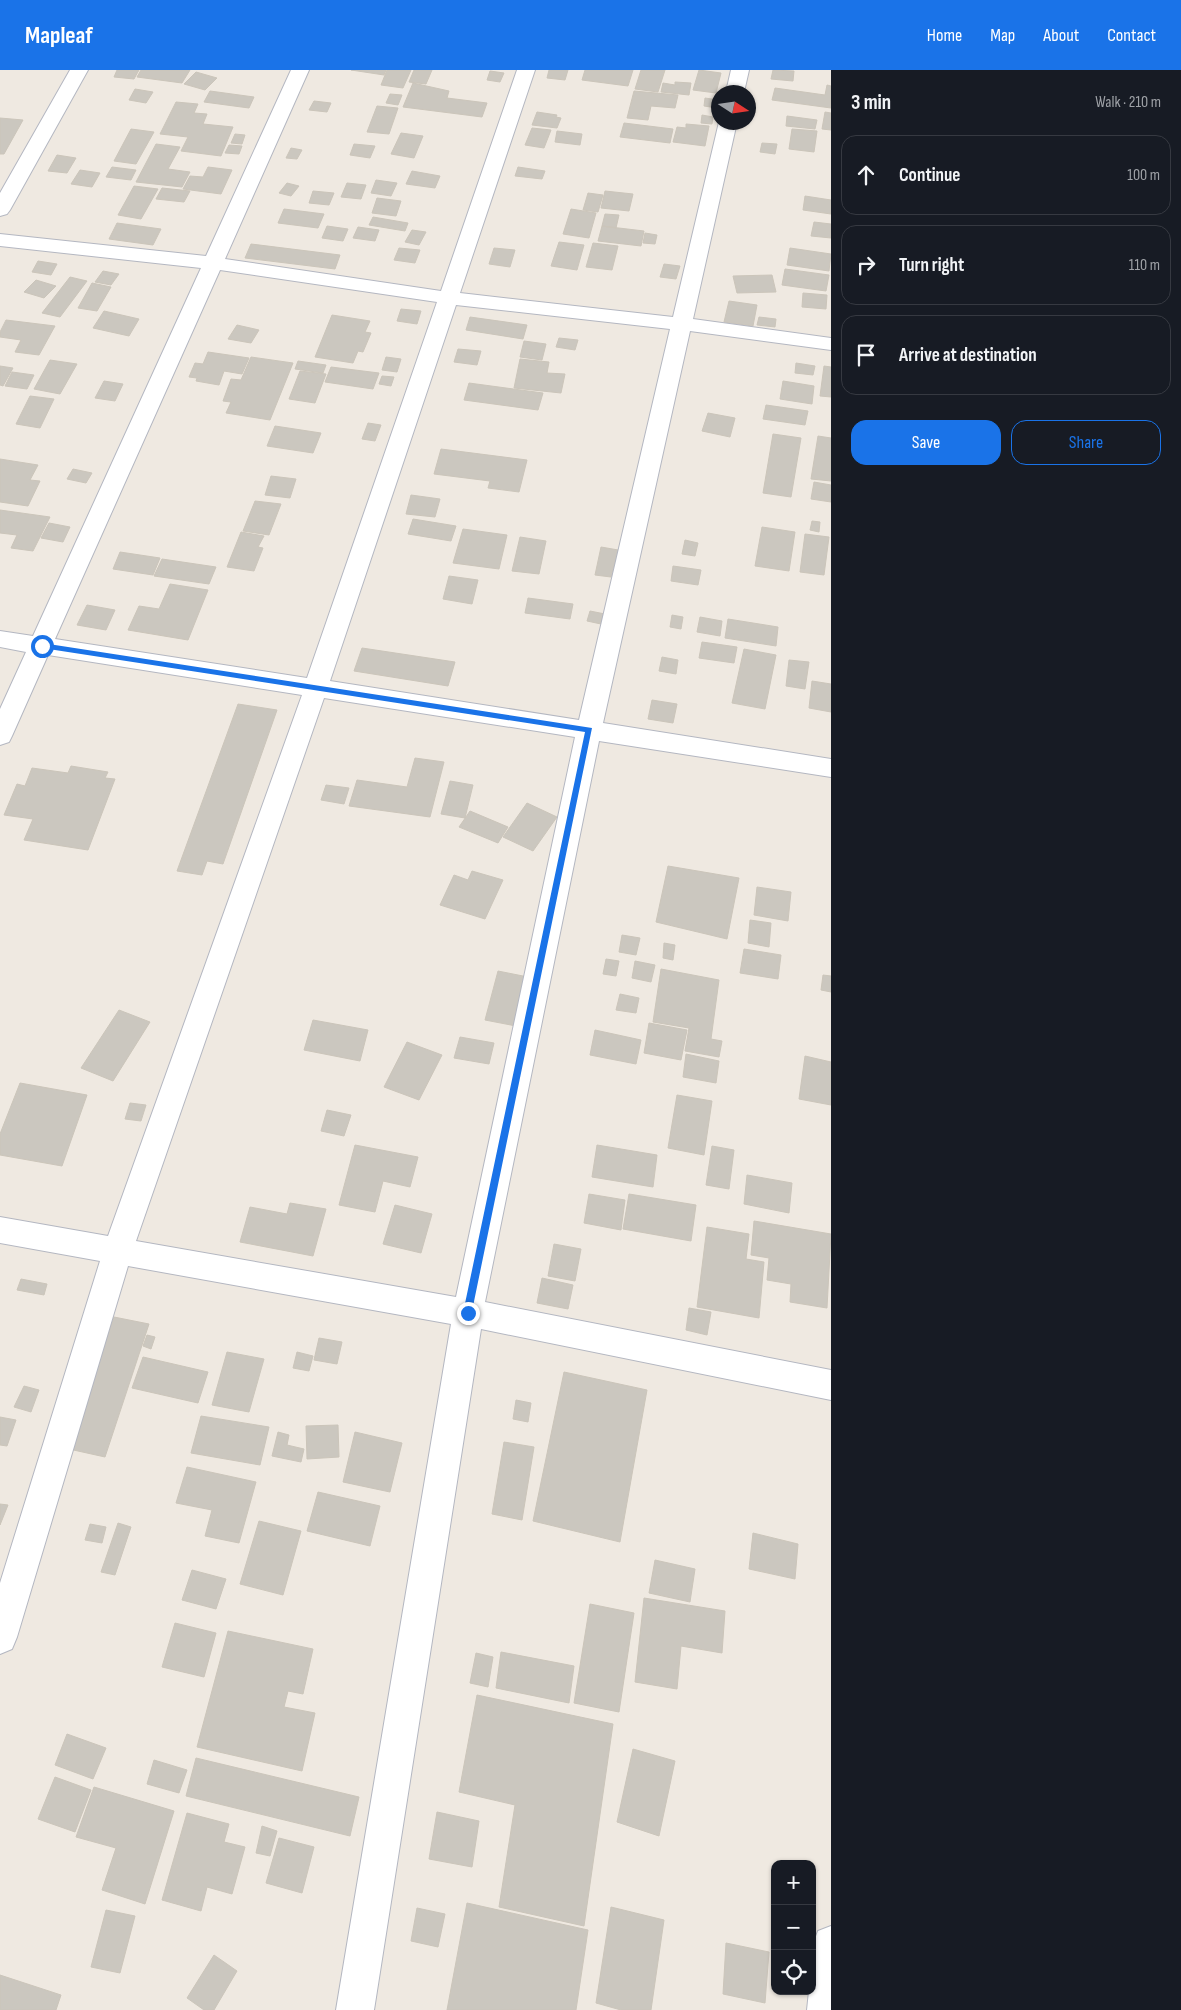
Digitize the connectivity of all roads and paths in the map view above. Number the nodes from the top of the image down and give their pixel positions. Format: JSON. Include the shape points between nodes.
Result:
{"nodes":[{"id":1,"x":79,"y":70,"type":"edge"},
{"id":2,"x":300,"y":70,"type":"edge"},
{"id":3,"x":526,"y":70,"type":"edge"},
{"id":4,"x":740,"y":70,"type":"edge"},
{"id":5,"x":737,"y":85,"type":"edge"},
{"id":6,"x":726,"y":130,"type":"edge"},
{"id":7,"x":0,"y":210,"type":"edge"},
{"id":8,"x":0,"y":240,"type":"edge"},
{"id":9,"x":212,"y":263,"type":"junction"},
{"id":10,"x":450,"y":298,"type":"junction"},
{"id":11,"x":683,"y":324,"type":"junction"},
{"id":12,"x":831,"y":344,"type":"edge"},
{"id":13,"x":0,"y":639,"type":"edge"},
{"id":14,"x":42,"y":646,"type":"junction"},
{"id":15,"x":316,"y":688,"type":"junction"},
{"id":16,"x":590,"y":730,"type":"junction"},
{"id":17,"x":0,"y":736,"type":"edge"},
{"id":18,"x":831,"y":768,"type":"edge"},
{"id":19,"x":0,"y":1230,"type":"edge"},
{"id":20,"x":118,"y":1250,"type":"junction"},
{"id":21,"x":468,"y":1313,"type":"junction"},
{"id":22,"x":831,"y":1385,"type":"edge"},
{"id":23,"x":0,"y":1637,"type":"edge"},
{"id":24,"x":831,"y":1944,"type":"edge"},
{"id":25,"x":355,"y":2010,"type":"edge"},
{"id":26,"x":826,"y":2010,"type":"edge"}],
"edges":[{"from":1,"to":7,"type":"street"},
{"from":2,"to":9,"type":"street"},
{"from":3,"to":10,"type":"street"},
{"from":4,"to":5,"type":"street"},
{"from":6,"to":11,"type":"street"},
{"from":8,"to":9,"type":"street"},
{"from":9,"to":10,"type":"street"},
{"from":9,"to":14,"type":"street"},
{"from":10,"to":11,"type":"street"},
{"from":10,"to":15,"type":"street"},
{"from":11,"to":12,"type":"street"},
{"from":11,"to":16,"type":"street"},
{"from":13,"to":14,"type":"street"},
{"from":14,"to":15,"type":"street"},
{"from":14,"to":17,"type":"street"},
{"from":15,"to":16,"type":"street"},
{"from":15,"to":20,"type":"street"},
{"from":16,"to":18,"type":"street"},
{"from":16,"to":21,"type":"street"},
{"from":19,"to":20,"type":"street"},
{"from":20,"to":21,"type":"street"},
{"from":20,"to":23,"type":"street"},
{"from":21,"to":22,"type":"street"},
{"from":21,"to":25,"type":"street"},
{"from":24,"to":26,"type":"street"}]}
